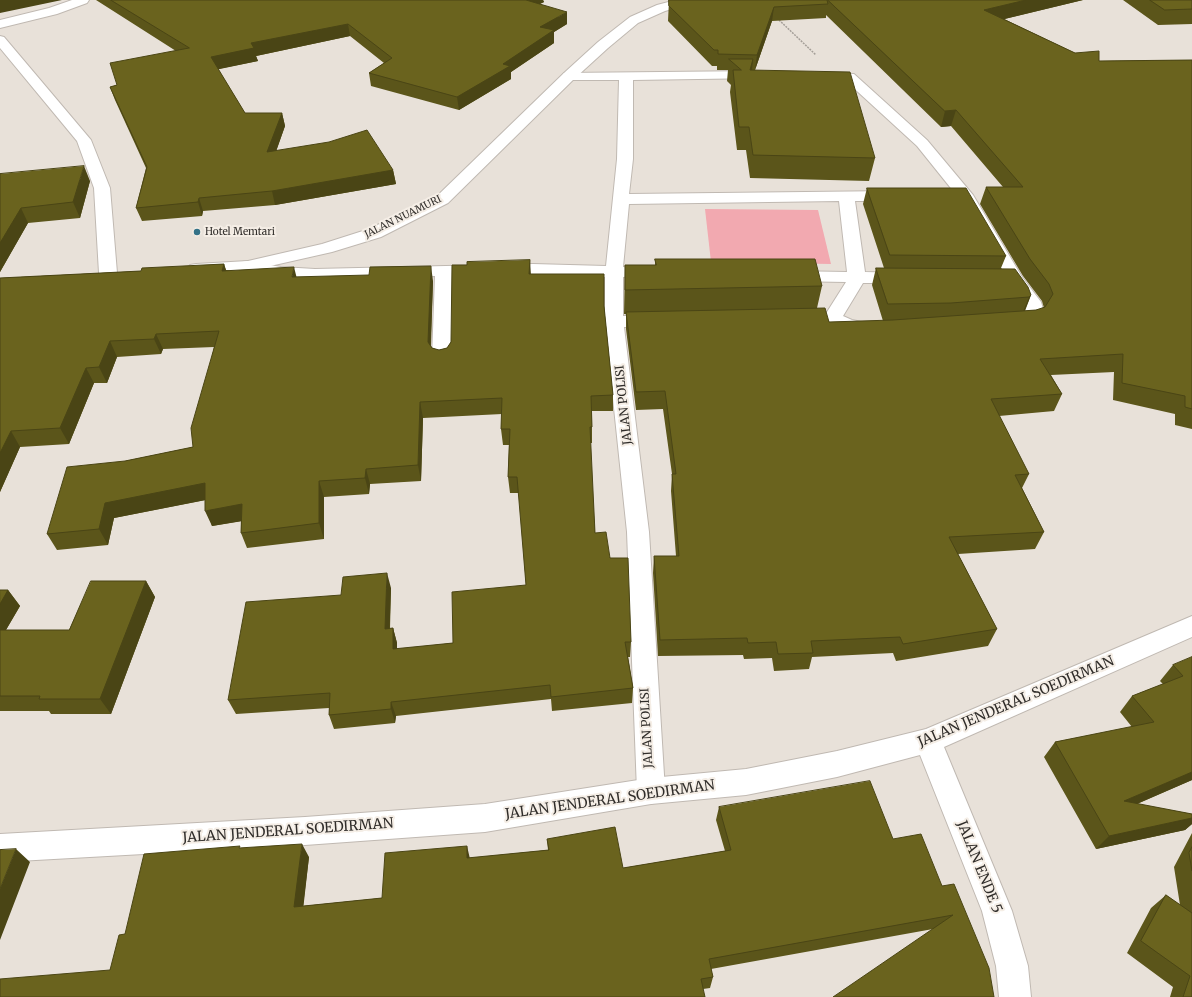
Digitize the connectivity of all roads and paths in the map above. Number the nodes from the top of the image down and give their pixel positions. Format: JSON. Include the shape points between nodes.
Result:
{"nodes":[{"id":1,"x":83,"y":0,"type":"edge"},
{"id":2,"x":689,"y":0,"type":"edge"},
{"id":3,"x":775,"y":16,"type":"edge"},
{"id":4,"x":0,"y":24,"type":"edge"},
{"id":5,"x":0,"y":40,"type":"edge"},
{"id":6,"x":569,"y":76,"type":"junction"},
{"id":7,"x":626,"y":76,"type":"junction"},
{"id":8,"x":772,"y":76,"type":"edge"},
{"id":9,"x":810,"y":76,"type":"edge"},
{"id":10,"x":849,"y":77,"type":"junction"},
{"id":11,"x":846,"y":196,"type":"junction"},
{"id":12,"x":910,"y":196,"type":"edge"},
{"id":13,"x":622,"y":199,"type":"junction"},
{"id":14,"x":248,"y":266,"type":"junction"},
{"id":15,"x":178,"y":270,"type":"edge"},
{"id":16,"x":444,"y":272,"type":"junction"},
{"id":17,"x":614,"y":272,"type":"junction"},
{"id":18,"x":123,"y":273,"type":"edge"},
{"id":19,"x":646,"y":273,"type":"edge"},
{"id":20,"x":771,"y":276,"type":"edge"},
{"id":21,"x":857,"y":278,"type":"junction"},
{"id":22,"x":920,"y":278,"type":"edge"},
{"id":23,"x":833,"y":318,"type":"junction"},
{"id":24,"x":779,"y":319,"type":"edge"},
{"id":25,"x":669,"y":321,"type":"edge"},
{"id":26,"x":614,"y":322,"type":"junction"},
{"id":27,"x":994,"y":324,"type":"edge"},
{"id":28,"x":890,"y":329,"type":"edge"},
{"id":29,"x":442,"y":358,"type":"edge"},
{"id":30,"x":1192,"y":626,"type":"edge"},
{"id":31,"x":928,"y":741,"type":"junction"},
{"id":32,"x":651,"y":791,"type":"junction"},
{"id":33,"x":0,"y":848,"type":"edge"},
{"id":34,"x":1015,"y":997,"type":"edge"}],
"edges":[{"from":1,"to":4,"type":"street","via":[[53,11]]},
{"from":2,"to":6,"type":"street","name":"JALAN NUAMURI","via":[[661,8],[634,20]]},
{"from":3,"to":10,"type":"path","via":[[830,68]]},
{"from":5,"to":18,"type":"street","via":[[84,140],[102,188],[100,274]]},
{"from":6,"to":7,"type":"street"},
{"from":6,"to":14,"type":"street","name":"JALAN NUAMURI","via":[[442,200],[375,233],[326,248]]},
{"from":7,"to":8,"type":"street"},
{"from":7,"to":13,"type":"street","name":"JALAN POLISI"},
{"from":9,"to":10,"type":"street"},
{"from":10,"to":27,"type":"street","via":[[922,143],[957,195],[1006,279],[1032,302],[1035,312],[1029,320]]},
{"from":11,"to":12,"type":"street"},
{"from":11,"to":13,"type":"street"},
{"from":11,"to":21,"type":"street"},
{"from":13,"to":17,"type":"street","name":"JALAN POLISI"},
{"from":14,"to":15,"type":"street","name":"JALAN NUAMURI"},
{"from":14,"to":16,"type":"street","via":[[281,272],[315,274]]},
{"from":16,"to":17,"type":"street","via":[[533,269]]},
{"from":16,"to":29,"type":"street"},
{"from":17,"to":19,"type":"street"},
{"from":17,"to":26,"type":"street","name":"JALAN POLISI"},
{"from":20,"to":21,"type":"street"},
{"from":21,"to":22,"type":"street"},
{"from":21,"to":23,"type":"street"},
{"from":23,"to":24,"type":"street"},
{"from":23,"to":28,"type":"street","via":[[847,325],[868,330]]},
{"from":25,"to":26,"type":"street"},
{"from":26,"to":32,"type":"street","name":"JALAN POLISI","via":[[638,532]]},
{"from":30,"to":31,"type":"street","name":"JALAN JENDERAL SOEDIRMAN"},
{"from":31,"to":32,"type":"street","name":"JALAN JENDERAL SOEDIRMAN","via":[[837,764],[746,782]]},
{"from":31,"to":34,"type":"street","name":"JALAN ENDE 5","via":[[997,911],[1012,966]]},
{"from":32,"to":33,"type":"street","name":"JALAN JENDERAL SOEDIRMAN","via":[[485,818]]}]}
